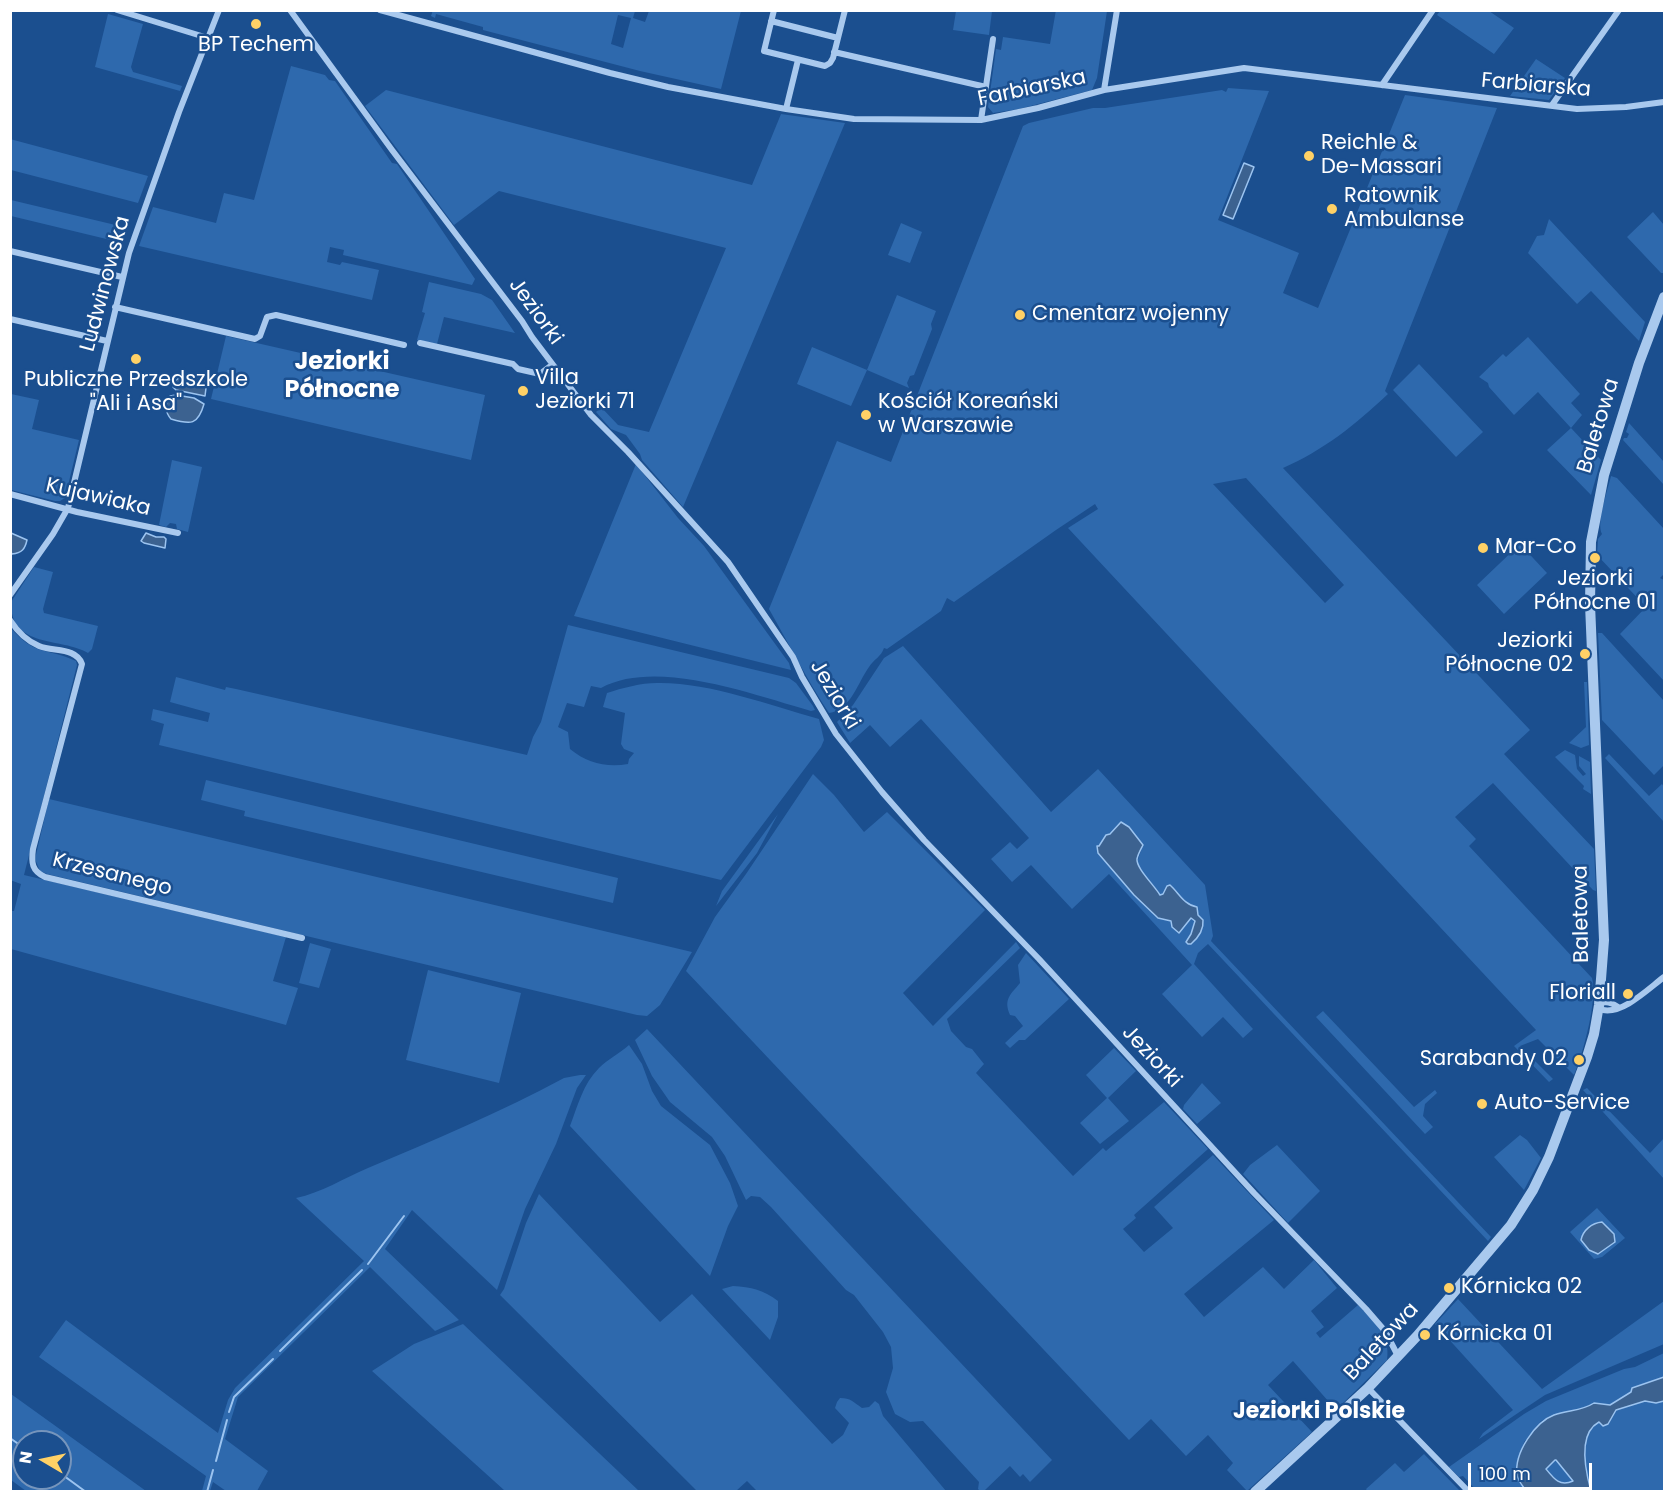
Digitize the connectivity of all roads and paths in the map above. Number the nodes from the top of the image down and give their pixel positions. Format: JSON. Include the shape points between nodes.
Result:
{"nodes":[{"id":1,"x":117,"y":10,"type":"edge"},
{"id":2,"x":219,"y":10,"type":"edge"},
{"id":3,"x":290,"y":10,"type":"edge"},
{"id":4,"x":380,"y":10,"type":"edge"},
{"id":5,"x":774,"y":10,"type":"edge"},
{"id":6,"x":845,"y":10,"type":"edge"},
{"id":7,"x":1117,"y":10,"type":"edge"},
{"id":8,"x":1433,"y":10,"type":"edge"},
{"id":9,"x":1619,"y":10,"type":"edge"},
{"id":10,"x":771,"y":21,"type":"junction"},
{"id":11,"x":208,"y":38,"type":"junction"},
{"id":12,"x":838,"y":38,"type":"junction"},
{"id":13,"x":993,"y":39,"type":"dead end"},
{"id":14,"x":834,"y":52,"type":"junction"},
{"id":15,"x":798,"y":60,"type":"junction"},
{"id":16,"x":1382,"y":85,"type":"junction"},
{"id":17,"x":986,"y":87,"type":"junction"},
{"id":18,"x":1104,"y":90,"type":"junction"},
{"id":19,"x":1665,"y":102,"type":"edge"},
{"id":20,"x":1552,"y":105,"type":"junction"},
{"id":21,"x":786,"y":110,"type":"junction"},
{"id":22,"x":981,"y":120,"type":"junction"},
{"id":23,"x":10,"y":251,"type":"edge"},
{"id":24,"x":123,"y":277,"type":"junction"},
{"id":25,"x":1665,"y":297,"type":"edge"},
{"id":26,"x":115,"y":307,"type":"junction"},
{"id":27,"x":10,"y":319,"type":"edge"},
{"id":28,"x":107,"y":341,"type":"junction"},
{"id":29,"x":420,"y":343,"type":"dead end"},
{"id":30,"x":404,"y":345,"type":"dead end"},
{"id":31,"x":552,"y":364,"type":"junction"},
{"id":32,"x":10,"y":494,"type":"edge"},
{"id":33,"x":68,"y":508,"type":"junction"},
{"id":34,"x":178,"y":533,"type":"dead end"},
{"id":35,"x":10,"y":595,"type":"edge"},
{"id":36,"x":10,"y":620,"type":"edge"},
{"id":37,"x":302,"y":938,"type":"dead end"},
{"id":38,"x":1665,"y":977,"type":"edge"},
{"id":39,"x":1599,"y":1005,"type":"junction"},
{"id":40,"x":1398,"y":1356,"type":"junction"},
{"id":41,"x":1368,"y":1388,"type":"junction"},
{"id":42,"x":1255,"y":1491,"type":"edge"},
{"id":43,"x":1469,"y":1491,"type":"edge"}],
"edges":[{"from":1,"to":11,"type":"street"},
{"from":2,"to":11,"type":"street","name":"Ludwinowska"},
{"from":3,"to":31,"type":"street","name":"Jeziorki"},
{"from":4,"to":21,"type":"street","name":"Farbiarska","via":[[610,73]]},
{"from":5,"to":10,"type":"street"},
{"from":6,"to":12,"type":"street"},
{"from":7,"to":18,"type":"street"},
{"from":8,"to":16,"type":"street"},
{"from":9,"to":20,"type":"street"},
{"from":10,"to":12,"type":"street"},
{"from":10,"to":15,"type":"street","via":[[764,51]]},
{"from":11,"to":24,"type":"street","name":"Ludwinowska","via":[[141,217]]},
{"from":12,"to":14,"type":"street"},
{"from":13,"to":17,"type":"street"},
{"from":14,"to":15,"type":"street","via":[[825,66]]},
{"from":14,"to":17,"type":"street"},
{"from":15,"to":21,"type":"street"},
{"from":16,"to":18,"type":"street","name":"Farbiarska","via":[[1244,68]]},
{"from":16,"to":20,"type":"street","name":"Farbiarska"},
{"from":17,"to":22,"type":"street"},
{"from":18,"to":22,"type":"street","name":"Farbiarska"},
{"from":19,"to":20,"type":"street","name":"Farbiarska","via":[[1577,109]]},
{"from":21,"to":22,"type":"street","name":"Farbiarska","via":[[854,120]]},
{"from":23,"to":24,"type":"street"},
{"from":24,"to":26,"type":"street","name":"Ludwinowska"},
{"from":25,"to":39,"type":"street","name":"Baletowa","via":[[1604,475],[1591,542],[1589,595],[1604,940]]},
{"from":26,"to":28,"type":"street","name":"Ludwinowska"},
{"from":26,"to":30,"type":"street","via":[[255,339],[267,317],[276,315]]},
{"from":27,"to":28,"type":"street"},
{"from":28,"to":33,"type":"street","name":"Ludwinowska"},
{"from":29,"to":31,"type":"street","via":[[540,374]]},
{"from":31,"to":40,"type":"street","name":"Jeziorki","via":[[591,415],[728,562],[793,657],[836,734],[882,792],[1366,1309]]},
{"from":32,"to":33,"type":"street","name":"Kujawiaka"},
{"from":33,"to":34,"type":"street","name":"Kujawiaka"},
{"from":33,"to":35,"type":"street","name":"Ludwinowska"},
{"from":36,"to":37,"type":"street","name":"Krzesanego","via":[[40,647],[73,654],[82,664],[33,849],[31,861],[36,872]]},
{"from":38,"to":39,"type":"street","via":[[1613,1010],[1603,1010]]},
{"from":39,"to":40,"type":"street","name":"Baletowa","via":[[1587,1057],[1533,1190],[1496,1244]]},
{"from":40,"to":41,"type":"street","name":"Baletowa"},
{"from":41,"to":42,"type":"street","name":"Baletowa"},
{"from":41,"to":43,"type":"street"}]}
